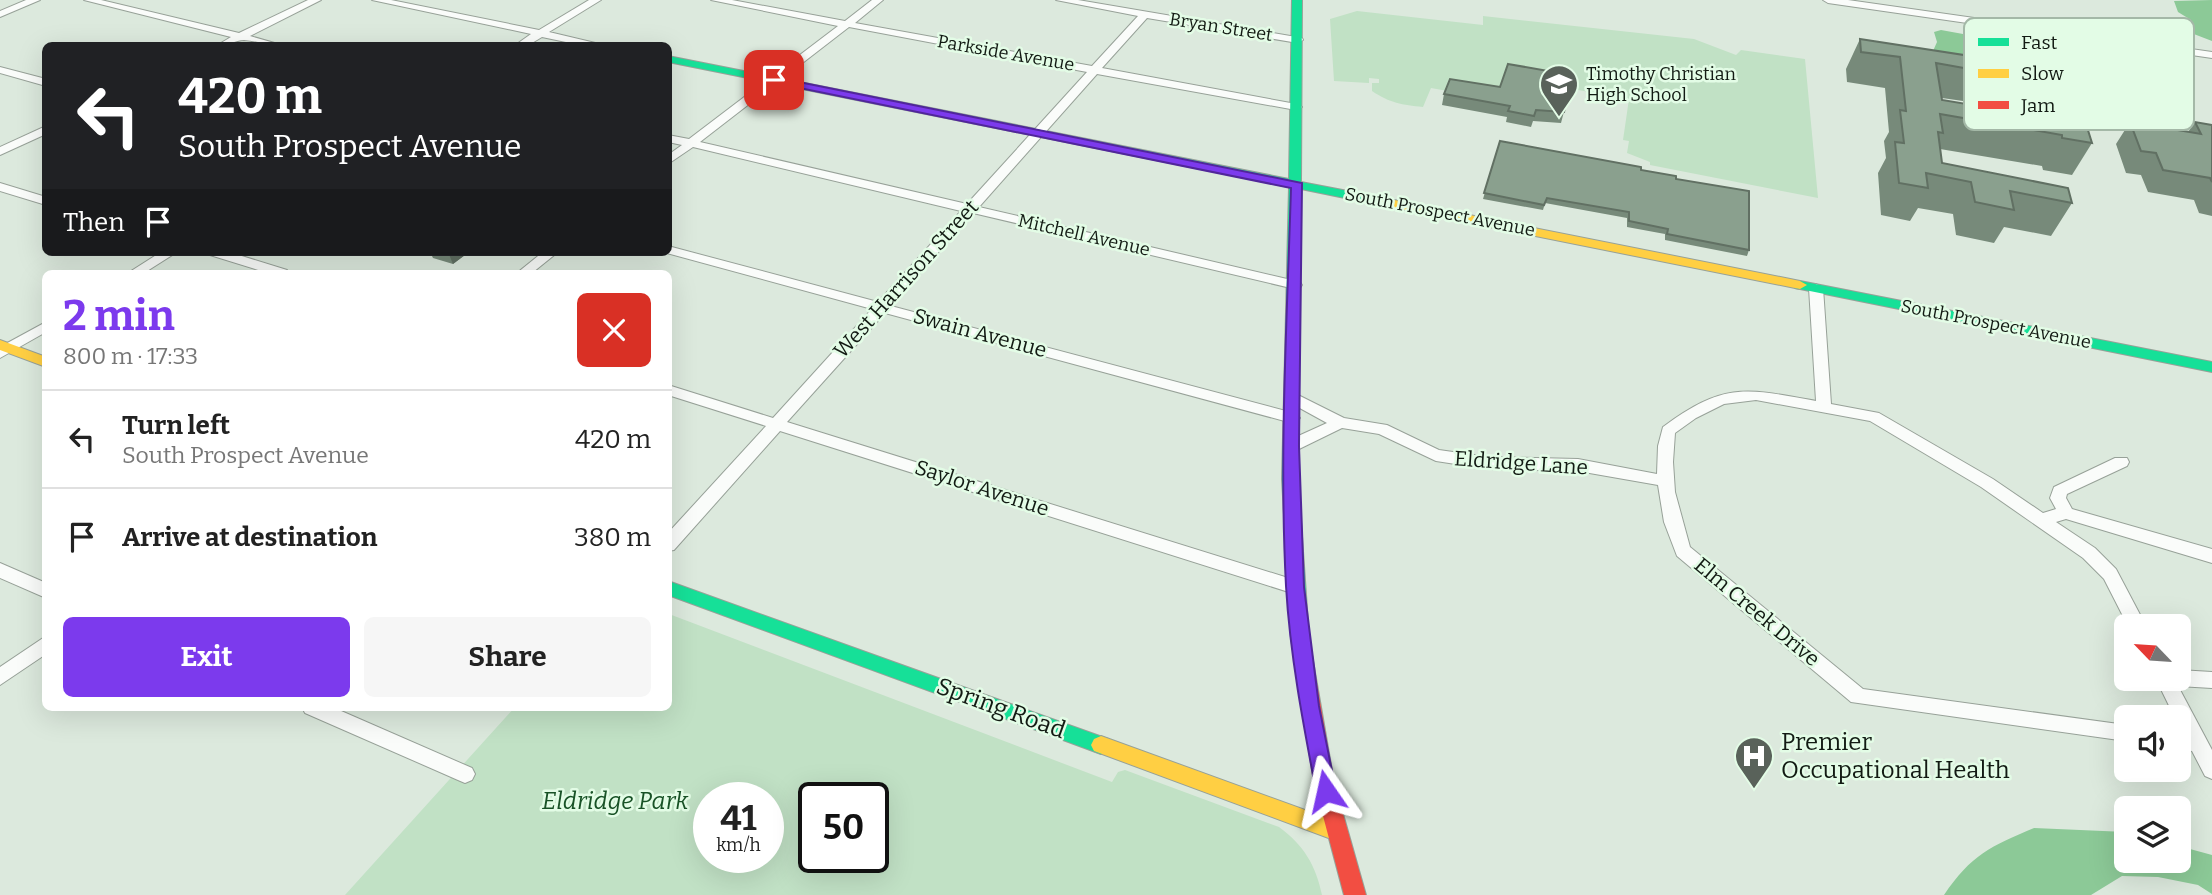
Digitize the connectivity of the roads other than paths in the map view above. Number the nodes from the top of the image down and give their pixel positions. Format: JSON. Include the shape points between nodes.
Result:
{"nodes":[{"id":1,"x":35,"y":0,"type":"edge"},
{"id":2,"x":89,"y":0,"type":"edge"},
{"id":3,"x":316,"y":0,"type":"edge"},
{"id":4,"x":377,"y":0,"type":"edge"},
{"id":5,"x":596,"y":0,"type":"edge"},
{"id":6,"x":716,"y":0,"type":"edge"},
{"id":7,"x":878,"y":0,"type":"edge"},
{"id":8,"x":1061,"y":0,"type":"edge"},
{"id":9,"x":1297,"y":0,"type":"edge"},
{"id":10,"x":1828,"y":0,"type":"edge"},
{"id":11,"x":0,"y":14,"type":"edge"},
{"id":12,"x":1144,"y":14,"type":"junction"},
{"id":13,"x":1964,"y":20,"type":"edge"},
{"id":14,"x":847,"y":24,"type":"junction"},
{"id":15,"x":540,"y":33,"type":"junction"},
{"id":16,"x":240,"y":36,"type":"junction"},
{"id":17,"x":1298,"y":40,"type":"junction"},
{"id":18,"x":229,"y":42,"type":"edge"},
{"id":19,"x":264,"y":42,"type":"edge"},
{"id":20,"x":525,"y":42,"type":"edge"},
{"id":21,"x":584,"y":42,"type":"edge"},
{"id":22,"x":2194,"y":52,"type":"edge"},
{"id":23,"x":2212,"y":55,"type":"edge"},
{"id":24,"x":672,"y":60,"type":"edge"},
{"id":25,"x":0,"y":70,"type":"edge"},
{"id":26,"x":1097,"y":70,"type":"junction"},
{"id":27,"x":774,"y":80,"type":"junction"},
{"id":28,"x":42,"y":82,"type":"edge"},
{"id":29,"x":1296,"y":107,"type":"junction"},
{"id":30,"x":42,"y":131,"type":"edge"},
{"id":31,"x":1040,"y":133,"type":"junction"},
{"id":32,"x":672,"y":139,"type":"edge"},
{"id":33,"x":692,"y":143,"type":"junction"},
{"id":34,"x":0,"y":151,"type":"edge"},
{"id":35,"x":672,"y":158,"type":"edge"},
{"id":36,"x":1298,"y":186,"type":"junction"},
{"id":37,"x":0,"y":187,"type":"edge"},
{"id":38,"x":42,"y":200,"type":"edge"},
{"id":39,"x":971,"y":208,"type":"junction"},
{"id":40,"x":672,"y":251,"type":"edge"},
{"id":41,"x":163,"y":256,"type":"edge"},
{"id":42,"x":228,"y":256,"type":"edge"},
{"id":43,"x":546,"y":256,"type":"edge"},
{"id":44,"x":140,"y":270,"type":"edge"},
{"id":45,"x":272,"y":270,"type":"edge"},
{"id":46,"x":528,"y":270,"type":"edge"},
{"id":47,"x":1295,"y":285,"type":"junction"},
{"id":48,"x":1816,"y":288,"type":"junction"},
{"id":49,"x":883,"y":307,"type":"junction"},
{"id":50,"x":42,"y":328,"type":"edge"},
{"id":51,"x":3,"y":349,"type":"edge"},
{"id":52,"x":42,"y":361,"type":"edge"},
{"id":53,"x":2212,"y":368,"type":"edge"},
{"id":54,"x":672,"y":391,"type":"edge"},
{"id":55,"x":1292,"y":397,"type":"junction"},
{"id":56,"x":1824,"y":399,"type":"junction"},
{"id":57,"x":1292,"y":418,"type":"junction"},
{"id":58,"x":777,"y":423,"type":"junction"},
{"id":59,"x":1340,"y":423,"type":"junction"},
{"id":60,"x":1291,"y":446,"type":"junction"},
{"id":61,"x":2121,"y":463,"type":"dead end"},
{"id":62,"x":1665,"y":481,"type":"junction"},
{"id":63,"x":2066,"y":513,"type":"junction"},
{"id":64,"x":2042,"y":519,"type":"junction"},
{"id":65,"x":672,"y":541,"type":"edge"},
{"id":66,"x":2212,"y":556,"type":"edge"},
{"id":67,"x":0,"y":570,"type":"edge"},
{"id":68,"x":1295,"y":587,"type":"junction"},
{"id":69,"x":42,"y":589,"type":"edge"},
{"id":70,"x":672,"y":589,"type":"edge"},
{"id":71,"x":2131,"y":614,"type":"edge"},
{"id":72,"x":42,"y":646,"type":"edge"},
{"id":73,"x":0,"y":677,"type":"edge"},
{"id":74,"x":2191,"y":679,"type":"edge"},
{"id":75,"x":2212,"y":680,"type":"edge"},
{"id":76,"x":321,"y":711,"type":"edge"},
{"id":77,"x":2114,"y":731,"type":"edge"},
{"id":78,"x":2191,"y":746,"type":"edge"},
{"id":79,"x":2212,"y":770,"type":"edge"},
{"id":80,"x":465,"y":774,"type":"dead end"},
{"id":81,"x":1334,"y":830,"type":"junction"},
{"id":82,"x":1355,"y":895,"type":"edge"}],
"edges":[{"from":1,"to":11,"type":"street"},
{"from":2,"to":16,"type":"street"},
{"from":3,"to":16,"type":"street"},
{"from":4,"to":15,"type":"street"},
{"from":5,"to":15,"type":"street"},
{"from":6,"to":14,"type":"street","name":"Parkside Avenue"},
{"from":7,"to":14,"type":"street"},
{"from":8,"to":12,"type":"street","name":"Bryan Street"},
{"from":9,"to":17,"type":"street"},
{"from":10,"to":13,"type":"street"},
{"from":12,"to":17,"type":"street","name":"Bryan Street"},
{"from":12,"to":26,"type":"street","name":"West Harrison Street"},
{"from":14,"to":26,"type":"street","name":"Parkside Avenue"},
{"from":14,"to":27,"type":"street"},
{"from":15,"to":20,"type":"street"},
{"from":15,"to":21,"type":"street"},
{"from":16,"to":18,"type":"street"},
{"from":16,"to":19,"type":"street"},
{"from":17,"to":29,"type":"street"},
{"from":22,"to":23,"type":"street"},
{"from":24,"to":27,"type":"street","name":"South Prospect Avenue"},
{"from":25,"to":28,"type":"street"},
{"from":26,"to":29,"type":"street","name":"Parkside Avenue"},
{"from":26,"to":31,"type":"street","name":"West Harrison Street"},
{"from":27,"to":31,"type":"street","name":"South Prospect Avenue"},
{"from":27,"to":33,"type":"street"},
{"from":29,"to":36,"type":"street"},
{"from":30,"to":34,"type":"street"},
{"from":31,"to":36,"type":"street","name":"South Prospect Avenue"},
{"from":31,"to":39,"type":"street","name":"West Harrison Street"},
{"from":32,"to":33,"type":"street","name":"Mitchell Avenue"},
{"from":33,"to":35,"type":"street"},
{"from":33,"to":39,"type":"street","name":"Mitchell Avenue"},
{"from":36,"to":47,"type":"street"},
{"from":36,"to":48,"type":"street","name":"South Prospect Avenue"},
{"from":37,"to":38,"type":"street"},
{"from":39,"to":47,"type":"street","name":"Mitchell Avenue"},
{"from":39,"to":49,"type":"street","name":"West Harrison Street"},
{"from":40,"to":49,"type":"street","name":"Swain Avenue"},
{"from":41,"to":44,"type":"street"},
{"from":42,"to":45,"type":"street"},
{"from":43,"to":46,"type":"street"},
{"from":47,"to":55,"type":"street"},
{"from":48,"to":53,"type":"street","name":"South Prospect Avenue"},
{"from":48,"to":56,"type":"street"},
{"from":49,"to":57,"type":"street","name":"Swain Avenue"},
{"from":49,"to":58,"type":"street","name":"West Harrison Street"},
{"from":50,"to":51,"type":"street"},
{"from":51,"to":52,"type":"street"},
{"from":54,"to":58,"type":"street","name":"Saylor Avenue"},
{"from":55,"to":57,"type":"street"},
{"from":55,"to":59,"type":"street","name":"Eldridge Lane"},
{"from":56,"to":62,"type":"street","name":"Elm Creek Drive","via":[[1756,395],[1721,399],[1691,414],[1668,431]]},
{"from":56,"to":64,"type":"street","name":"Elm Creek Drive","via":[[1874,417]]},
{"from":57,"to":60,"type":"street"},
{"from":58,"to":65,"type":"street","name":"West Harrison Street"},
{"from":58,"to":68,"type":"street","name":"Saylor Avenue"},
{"from":59,"to":60,"type":"street"},
{"from":59,"to":62,"type":"street","name":"Eldridge Lane","via":[[1381,429],[1413,447],[1460,461],[1578,465]]},
{"from":60,"to":68,"type":"street"},
{"from":61,"to":63,"type":"street","via":[[2060,491],[2058,498]]},
{"from":62,"to":77,"type":"street","name":"Elm Creek Drive","via":[[1670,520],[1683,551],[1858,695]]},
{"from":63,"to":64,"type":"street"},
{"from":63,"to":66,"type":"street"},
{"from":64,"to":71,"type":"street","name":"Elm Creek Drive","via":[[2110,574]]},
{"from":67,"to":69,"type":"street"},
{"from":68,"to":81,"type":"street","via":[[1309,706]]},
{"from":70,"to":81,"type":"street","name":"Spring Road"},
{"from":72,"to":73,"type":"street"},
{"from":74,"to":75,"type":"street"},
{"from":76,"to":80,"type":"street"},
{"from":78,"to":79,"type":"street"},
{"from":81,"to":82,"type":"street"}]}
